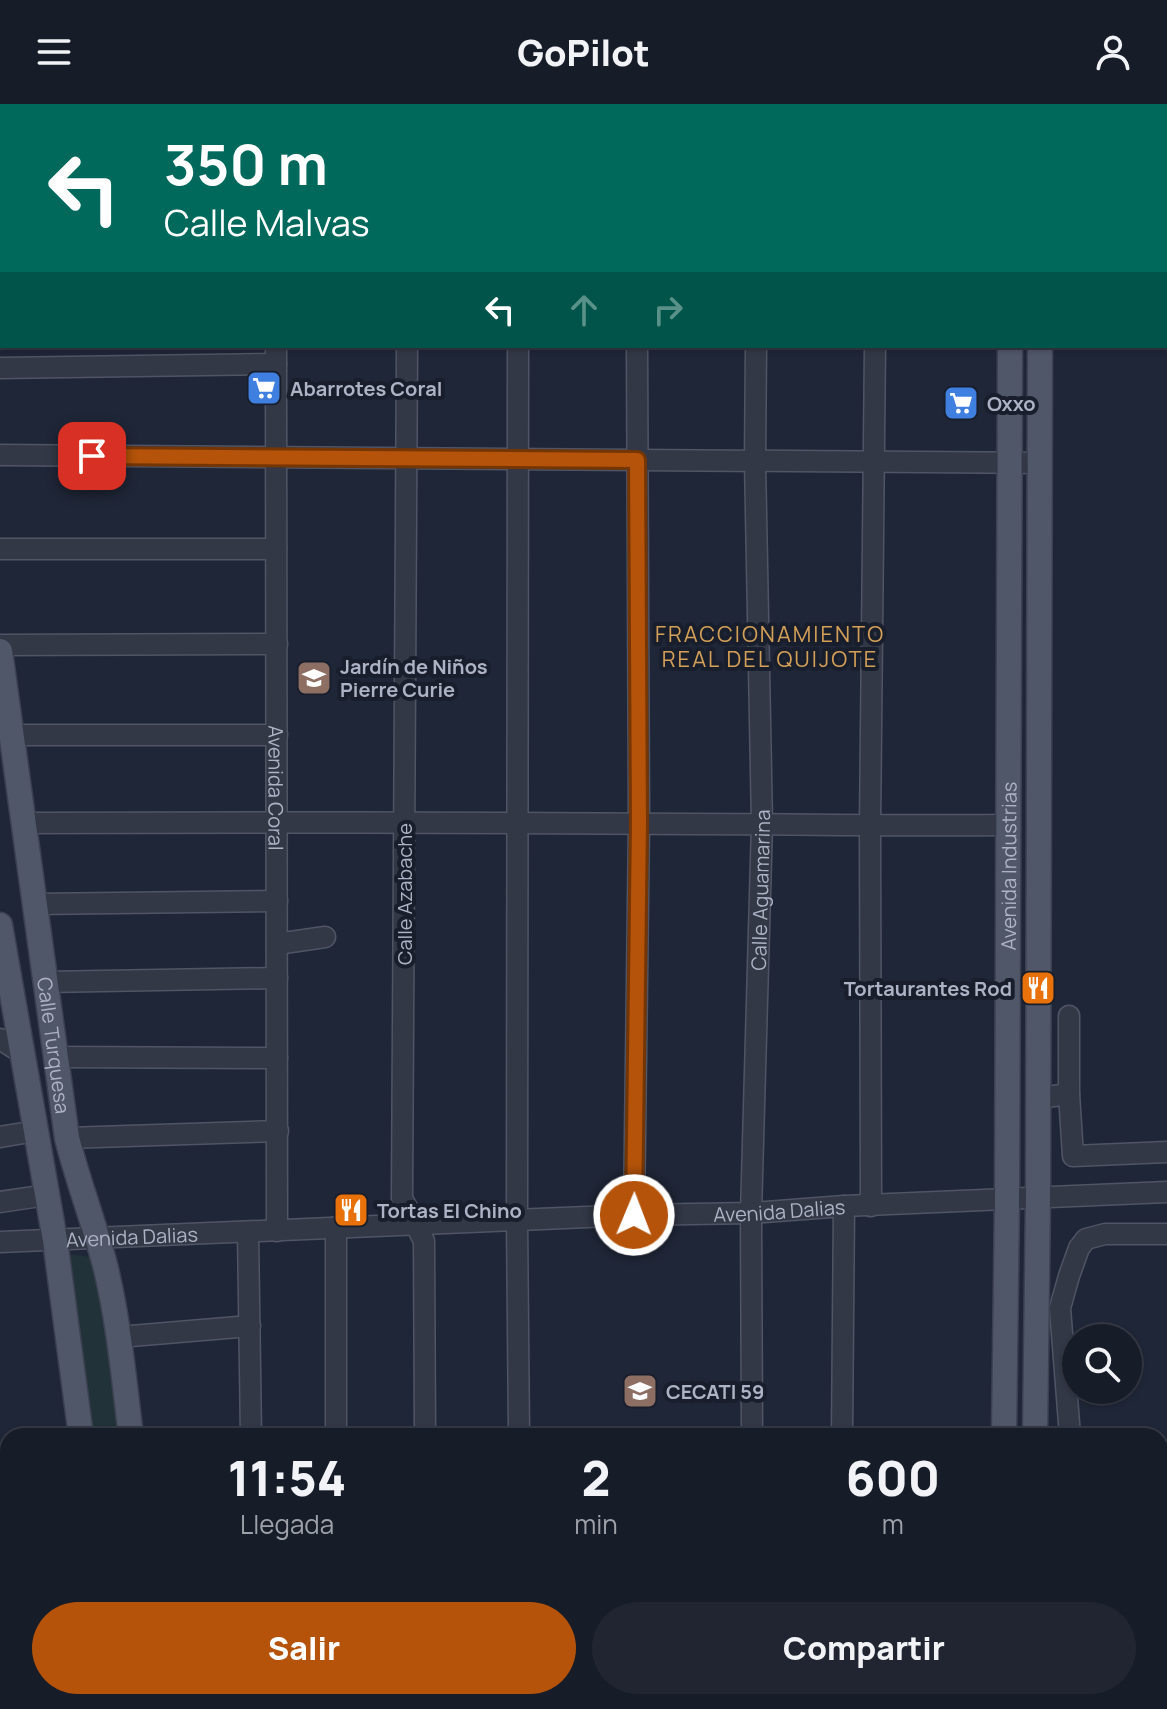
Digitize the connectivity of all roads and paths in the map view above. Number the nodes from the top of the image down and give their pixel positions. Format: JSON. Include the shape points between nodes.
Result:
{"nodes":[{"id":1,"x":407,"y":348,"type":"edge"},
{"id":2,"x":518,"y":348,"type":"edge"},
{"id":3,"x":637,"y":348,"type":"edge"},
{"id":4,"x":756,"y":348,"type":"edge"},
{"id":5,"x":875,"y":348,"type":"edge"},
{"id":6,"x":1010,"y":348,"type":"edge"},
{"id":7,"x":1040,"y":348,"type":"edge"},
{"id":8,"x":276,"y":355,"type":"edge"},
{"id":9,"x":0,"y":368,"type":"edge"},
{"id":10,"x":0,"y":455,"type":"edge"},
{"id":11,"x":277,"y":457,"type":"junction"},
{"id":12,"x":407,"y":458,"type":"junction"},
{"id":13,"x":518,"y":459,"type":"junction"},
{"id":14,"x":637,"y":460,"type":"junction"},
{"id":15,"x":755,"y":461,"type":"junction"},
{"id":16,"x":875,"y":461,"type":"junction"},
{"id":17,"x":1010,"y":462,"type":"junction"},
{"id":18,"x":1040,"y":463,"type":"junction"},
{"id":19,"x":0,"y":549,"type":"edge"},
{"id":20,"x":276,"y":549,"type":"junction"},
{"id":21,"x":277,"y":644,"type":"junction"},
{"id":22,"x":0,"y":648,"type":"edge"},
{"id":23,"x":11,"y":735,"type":"junction"},
{"id":24,"x":277,"y":735,"type":"junction"},
{"id":25,"x":277,"y":821,"type":"junction"},
{"id":26,"x":405,"y":822,"type":"junction"},
{"id":27,"x":518,"y":822,"type":"junction"},
{"id":28,"x":24,"y":823,"type":"junction"},
{"id":29,"x":639,"y":823,"type":"junction"},
{"id":30,"x":762,"y":824,"type":"junction"},
{"id":31,"x":1007,"y":825,"type":"junction"},
{"id":32,"x":870,"y":826,"type":"junction"},
{"id":33,"x":277,"y":901,"type":"junction"},
{"id":34,"x":35,"y":904,"type":"junction"},
{"id":35,"x":0,"y":925,"type":"edge"},
{"id":36,"x":325,"y":937,"type":"dead end"},
{"id":37,"x":277,"y":944,"type":"junction"},
{"id":38,"x":4,"y":976,"type":"edge"},
{"id":39,"x":277,"y":978,"type":"junction"},
{"id":40,"x":45,"y":982,"type":"junction"},
{"id":41,"x":1069,"y":1016,"type":"dead end"},
{"id":42,"x":0,"y":1039,"type":"edge"},
{"id":43,"x":22,"y":1053,"type":"junction"},
{"id":44,"x":55,"y":1057,"type":"junction"},
{"id":45,"x":277,"y":1058,"type":"junction"},
{"id":46,"x":1069,"y":1094,"type":"junction"},
{"id":47,"x":1038,"y":1098,"type":"junction"},
{"id":48,"x":36,"y":1131,"type":"junction"},
{"id":49,"x":278,"y":1131,"type":"junction"},
{"id":50,"x":0,"y":1137,"type":"edge"},
{"id":51,"x":67,"y":1138,"type":"junction"},
{"id":52,"x":1167,"y":1152,"type":"edge"},
{"id":53,"x":1167,"y":1192,"type":"edge"},
{"id":54,"x":47,"y":1195,"type":"junction"},
{"id":55,"x":1038,"y":1198,"type":"junction"},
{"id":56,"x":1007,"y":1199,"type":"junction"},
{"id":57,"x":0,"y":1202,"type":"edge"},
{"id":58,"x":844,"y":1206,"type":"junction"},
{"id":59,"x":871,"y":1206,"type":"junction"},
{"id":60,"x":751,"y":1213,"type":"junction"},
{"id":61,"x":634,"y":1215,"type":"junction"},
{"id":62,"x":517,"y":1220,"type":"junction"},
{"id":63,"x":416,"y":1225,"type":"junction"},
{"id":64,"x":336,"y":1227,"type":"junction"},
{"id":65,"x":277,"y":1231,"type":"junction"},
{"id":66,"x":248,"y":1232,"type":"junction"},
{"id":67,"x":1167,"y":1234,"type":"edge"},
{"id":68,"x":98,"y":1239,"type":"junction"},
{"id":69,"x":55,"y":1240,"type":"junction"},
{"id":70,"x":0,"y":1242,"type":"edge"},
{"id":71,"x":250,"y":1326,"type":"junction"},
{"id":72,"x":119,"y":1337,"type":"junction"},
{"id":73,"x":80,"y":1428,"type":"edge"},
{"id":74,"x":130,"y":1428,"type":"edge"},
{"id":75,"x":251,"y":1428,"type":"edge"},
{"id":76,"x":336,"y":1428,"type":"edge"},
{"id":77,"x":425,"y":1428,"type":"edge"},
{"id":78,"x":519,"y":1428,"type":"edge"},
{"id":79,"x":752,"y":1428,"type":"edge"},
{"id":80,"x":842,"y":1428,"type":"edge"},
{"id":81,"x":1004,"y":1428,"type":"edge"},
{"id":82,"x":1035,"y":1428,"type":"edge"},
{"id":83,"x":1069,"y":1428,"type":"edge"}],
"edges":[{"from":1,"to":12,"type":"street","name":"Calle Azabache"},
{"from":2,"to":13,"type":"street"},
{"from":3,"to":14,"type":"street"},
{"from":4,"to":15,"type":"street","name":"Calle Aguamarina"},
{"from":5,"to":16,"type":"street"},
{"from":6,"to":17,"type":"main road","name":"Avenida Industrias"},
{"from":7,"to":18,"type":"main road","name":"Avenida Industrias"},
{"from":8,"to":9,"type":"street"},
{"from":8,"to":11,"type":"street","name":"Avenida Coral"},
{"from":10,"to":11,"type":"street"},
{"from":11,"to":12,"type":"street"},
{"from":11,"to":20,"type":"street","name":"Avenida Coral"},
{"from":12,"to":13,"type":"street"},
{"from":12,"to":26,"type":"street","name":"Calle Azabache"},
{"from":13,"to":14,"type":"street"},
{"from":13,"to":27,"type":"street"},
{"from":14,"to":15,"type":"street"},
{"from":14,"to":29,"type":"street"},
{"from":15,"to":16,"type":"street"},
{"from":15,"to":30,"type":"street","name":"Calle Aguamarina"},
{"from":16,"to":17,"type":"street"},
{"from":16,"to":32,"type":"street"},
{"from":17,"to":18,"type":"street"},
{"from":17,"to":31,"type":"main road","name":"Avenida Industrias"},
{"from":18,"to":47,"type":"main road","name":"Avenida Industrias"},
{"from":19,"to":20,"type":"street"},
{"from":20,"to":21,"type":"street","name":"Avenida Coral"},
{"from":21,"to":22,"type":"street"},
{"from":21,"to":24,"type":"street","name":"Avenida Coral"},
{"from":22,"to":23,"type":"main road","name":"Calle Turquesa"},
{"from":23,"to":24,"type":"street"},
{"from":23,"to":28,"type":"main road","name":"Calle Turquesa"},
{"from":24,"to":25,"type":"street","name":"Avenida Coral"},
{"from":25,"to":26,"type":"street"},
{"from":25,"to":28,"type":"street"},
{"from":25,"to":33,"type":"street","name":"Avenida Coral"},
{"from":26,"to":27,"type":"street"},
{"from":26,"to":63,"type":"street","name":"Calle Azabache","via":[[402,1198]]},
{"from":27,"to":29,"type":"street"},
{"from":27,"to":62,"type":"street"},
{"from":28,"to":34,"type":"main road","name":"Calle Turquesa"},
{"from":29,"to":30,"type":"street"},
{"from":29,"to":61,"type":"street"},
{"from":30,"to":32,"type":"street"},
{"from":30,"to":60,"type":"street","name":"Calle Aguamarina"},
{"from":31,"to":32,"type":"street"},
{"from":31,"to":56,"type":"main road","name":"Avenida Industrias"},
{"from":32,"to":59,"type":"street"},
{"from":33,"to":34,"type":"street"},
{"from":33,"to":37,"type":"street","name":"Avenida Coral"},
{"from":34,"to":40,"type":"main road","name":"Calle Turquesa"},
{"from":35,"to":38,"type":"main road","name":"Calle Turquesa"},
{"from":36,"to":37,"type":"street"},
{"from":37,"to":39,"type":"street","name":"Avenida Coral"},
{"from":38,"to":43,"type":"main road","name":"Calle Turquesa"},
{"from":39,"to":40,"type":"street"},
{"from":39,"to":45,"type":"street","name":"Avenida Coral"},
{"from":40,"to":44,"type":"main road","name":"Calle Turquesa"},
{"from":41,"to":46,"type":"street"},
{"from":42,"to":43,"type":"street"},
{"from":43,"to":48,"type":"main road","name":"Calle Turquesa"},
{"from":44,"to":45,"type":"street"},
{"from":44,"to":51,"type":"main road","name":"Calle Turquesa"},
{"from":45,"to":49,"type":"street","name":"Avenida Coral"},
{"from":46,"to":47,"type":"street"},
{"from":46,"to":52,"type":"street","via":[[1073,1156]]},
{"from":47,"to":55,"type":"main road","name":"Avenida Industrias"},
{"from":48,"to":50,"type":"street"},
{"from":48,"to":54,"type":"main road","name":"Calle Turquesa"},
{"from":49,"to":51,"type":"street"},
{"from":49,"to":65,"type":"street","name":"Avenida Coral"},
{"from":51,"to":68,"type":"main road","name":"Calle Turquesa"},
{"from":53,"to":55,"type":"street","name":"Avenida Dalias"},
{"from":54,"to":57,"type":"street"},
{"from":54,"to":69,"type":"main road","name":"Calle Turquesa"},
{"from":55,"to":56,"type":"street","name":"Avenida Dalias"},
{"from":55,"to":82,"type":"main road","name":"Avenida Industrias"},
{"from":56,"to":59,"type":"street","name":"Avenida Dalias"},
{"from":56,"to":81,"type":"main road","name":"Avenida Industrias"},
{"from":58,"to":59,"type":"street","name":"Avenida Dalias"},
{"from":58,"to":60,"type":"street","name":"Avenida Dalias"},
{"from":58,"to":80,"type":"street"},
{"from":60,"to":61,"type":"street","name":"Avenida Dalias"},
{"from":60,"to":79,"type":"street","name":"Calle Aguamarina"},
{"from":61,"to":62,"type":"street","name":"Avenida Dalias"},
{"from":62,"to":63,"type":"street","name":"Avenida Dalias"},
{"from":62,"to":78,"type":"street"},
{"from":63,"to":64,"type":"street","name":"Avenida Dalias"},
{"from":63,"to":77,"type":"street","name":"Calle Azabache","via":[[424,1241]]},
{"from":64,"to":65,"type":"street","name":"Avenida Dalias"},
{"from":64,"to":76,"type":"street"},
{"from":65,"to":66,"type":"street","name":"Avenida Dalias"},
{"from":66,"to":68,"type":"street","name":"Avenida Dalias"},
{"from":66,"to":71,"type":"street"},
{"from":67,"to":83,"type":"street","via":[[1105,1234],[1086,1239],[1079,1248],[1060,1308]]},
{"from":68,"to":69,"type":"street","name":"Avenida Dalias"},
{"from":68,"to":72,"type":"main road","name":"Calle Turquesa"},
{"from":69,"to":70,"type":"street","name":"Avenida Dalias"},
{"from":69,"to":73,"type":"main road","name":"Calle Turquesa"},
{"from":71,"to":72,"type":"street"},
{"from":71,"to":75,"type":"street"},
{"from":72,"to":74,"type":"main road","name":"Calle Turquesa"}]}
